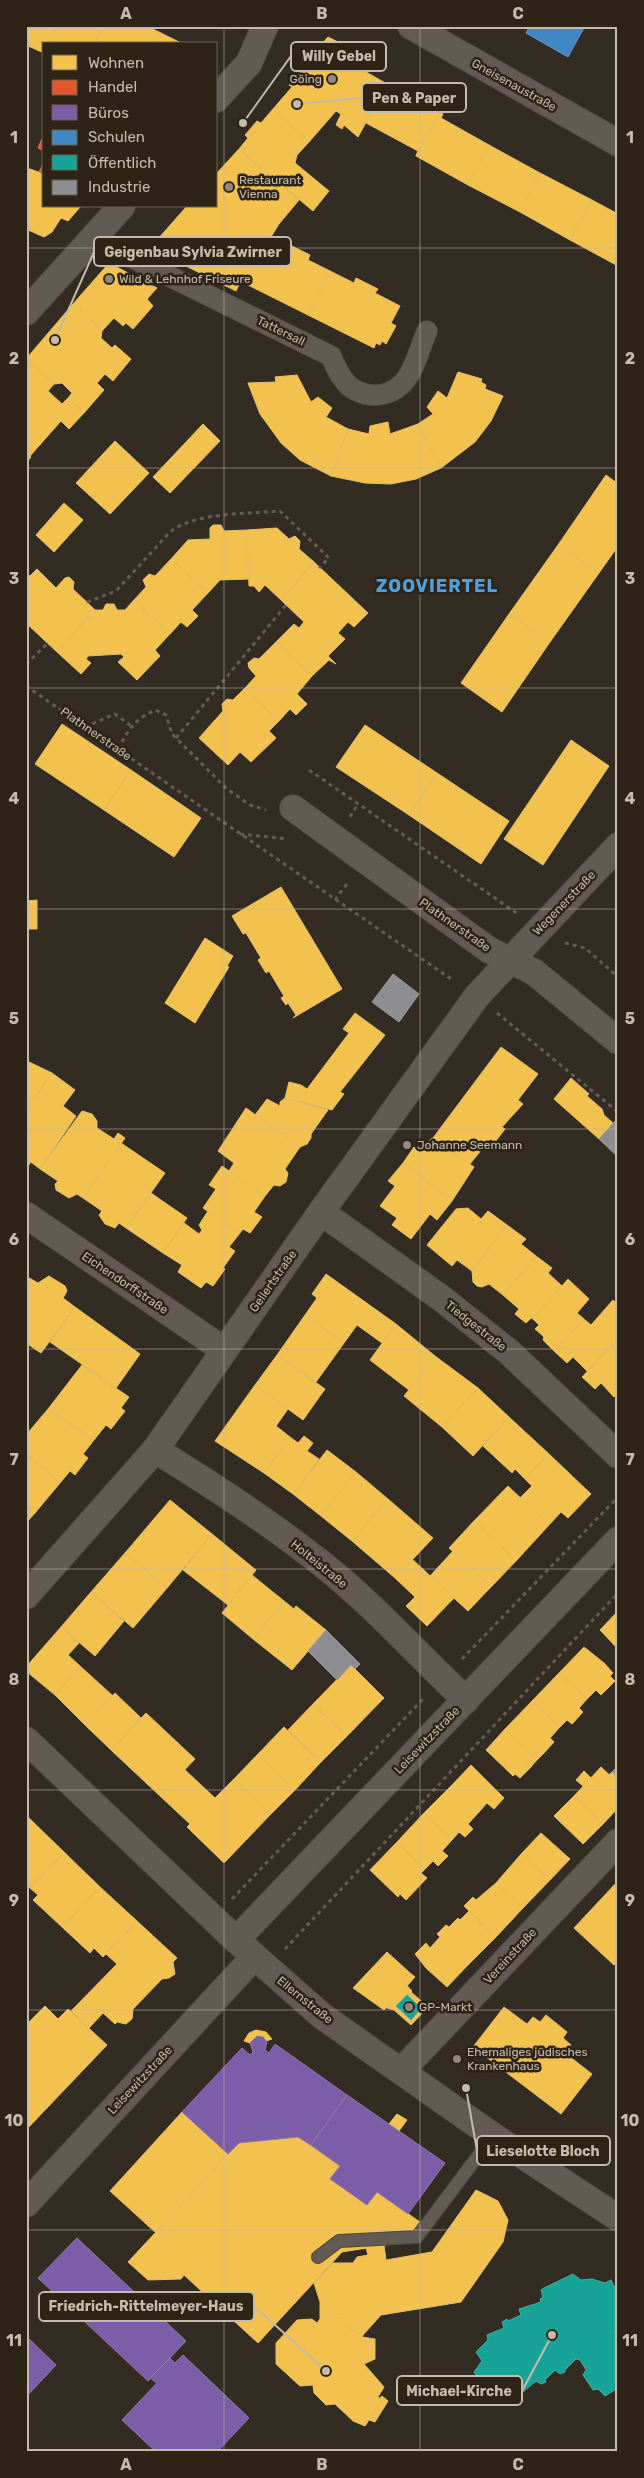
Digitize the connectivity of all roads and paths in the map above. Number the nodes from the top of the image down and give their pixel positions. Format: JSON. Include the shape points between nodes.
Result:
{"nodes":[{"id":1,"x":265,"y":26,"type":"edge"},
{"id":2,"x":411,"y":26,"type":"edge"},
{"id":3,"x":218,"y":97,"type":"edge"},
{"id":4,"x":618,"y":143,"type":"edge"},
{"id":5,"x":120,"y":208,"type":"edge"},
{"id":6,"x":94,"y":239,"type":"junction"},
{"id":7,"x":32,"y":297,"type":"edge"},
{"id":8,"x":427,"y":331,"type":"dead end"},
{"id":9,"x":319,"y":568,"type":"dead end"},
{"id":10,"x":86,"y":602,"type":"dead end"},
{"id":11,"x":286,"y":605,"type":"dead end"},
{"id":12,"x":48,"y":643,"type":"dead end"},
{"id":13,"x":26,"y":664,"type":"edge"},
{"id":14,"x":26,"y":686,"type":"edge"},
{"id":15,"x":132,"y":726,"type":"junction"},
{"id":16,"x":85,"y":727,"type":"junction"},
{"id":17,"x":176,"y":738,"type":"junction"},
{"id":18,"x":118,"y":749,"type":"junction"},
{"id":19,"x":309,"y":770,"type":"dead end"},
{"id":20,"x":293,"y":808,"type":"joint"},
{"id":21,"x":618,"y":846,"type":"edge"},
{"id":22,"x":539,"y":928,"type":"junction"},
{"id":23,"x":510,"y":959,"type":"junction"},
{"id":24,"x":618,"y":977,"type":"edge"},
{"id":25,"x":477,"y":996,"type":"junction"},
{"id":26,"x":618,"y":1041,"type":"edge"},
{"id":27,"x":618,"y":1112,"type":"edge"},
{"id":28,"x":321,"y":1212,"type":"junction"},
{"id":29,"x":26,"y":1215,"type":"edge"},
{"id":30,"x":224,"y":1350,"type":"junction"},
{"id":31,"x":156,"y":1450,"type":"junction"},
{"id":32,"x":618,"y":1455,"type":"edge"},
{"id":33,"x":618,"y":1497,"type":"edge"},
{"id":34,"x":618,"y":1540,"type":"edge"},
{"id":35,"x":618,"y":1593,"type":"edge"},
{"id":36,"x":26,"y":1596,"type":"edge"},
{"id":37,"x":443,"y":1678,"type":"junction"},
{"id":38,"x":466,"y":1700,"type":"junction"},
{"id":39,"x":26,"y":1740,"type":"edge"},
{"id":40,"x":618,"y":1842,"type":"edge"},
{"id":41,"x":213,"y":1918,"type":"junction"},
{"id":42,"x":252,"y":1955,"type":"junction"},
{"id":43,"x":402,"y":2070,"type":"junction"},
{"id":44,"x":493,"y":2136,"type":"junction"},
{"id":45,"x":26,"y":2204,"type":"edge"},
{"id":46,"x":618,"y":2218,"type":"edge"},
{"id":47,"x":318,"y":2257,"type":"dead end"}],
"edges":[{"from":1,"to":3,"type":"street","via":[[249,63]]},
{"from":2,"to":4,"type":"street","name":"Gneisenaustraße"},
{"from":5,"to":6,"type":"street"},
{"from":6,"to":7,"type":"street"},
{"from":6,"to":8,"type":"street","name":"Tattersall","via":[[331,356],[337,372],[354,390],[373,395],[390,393],[407,378]]},
{"from":9,"to":10,"type":"path","via":[[329,558],[280,511],[196,520],[180,524],[170,532],[116,591]]},
{"from":11,"to":17,"type":"path"},
{"from":12,"to":13,"type":"path"},
{"from":14,"to":16,"type":"path","name":"Plathnerstraße"},
{"from":15,"to":16,"type":"path","via":[[115,714]]},
{"from":15,"to":17,"type":"path","via":[[139,718],[155,710],[166,715]]},
{"from":15,"to":18,"type":"path"},
{"from":16,"to":18,"type":"path","name":"Plathnerstraße"},
{"from":17,"to":20,"type":"path","via":[[227,789],[250,805],[274,813]]},
{"from":18,"to":25,"type":"path","name":"Plathnerstraße"},
{"from":19,"to":22,"type":"path"},
{"from":20,"to":23,"type":"street","name":"Plathnerstraße","via":[[489,950]]},
{"from":21,"to":22,"type":"street","name":"Wegenerstraße"},
{"from":22,"to":23,"type":"street","name":"Wegenerstraße"},
{"from":22,"to":24,"type":"path","via":[[555,941],[585,948]]},
{"from":23,"to":25,"type":"street","name":"Gellertstraße"},
{"from":23,"to":26,"type":"street","name":"Plathnerstraße","via":[[534,972]]},
{"from":25,"to":27,"type":"path","name":"Plathnerstraße"},
{"from":25,"to":28,"type":"street","name":"Gellertstraße"},
{"from":28,"to":30,"type":"street","name":"Gellertstraße"},
{"from":28,"to":32,"type":"street","name":"Tiedgestraße","via":[[441,1298],[509,1352]]},
{"from":29,"to":30,"type":"street","name":"Eichendorffstraße"},
{"from":30,"to":31,"type":"street","name":"Gellertstraße"},
{"from":31,"to":36,"type":"street","name":"Gellertstraße"},
{"from":31,"to":37,"type":"street","name":"Holteistraße","via":[[227,1494],[323,1565]]},
{"from":33,"to":37,"type":"path"},
{"from":34,"to":38,"type":"street","name":"Leisewitzstraße"},
{"from":35,"to":42,"type":"path"},
{"from":37,"to":38,"type":"street","name":"Holteistraße"},
{"from":37,"to":41,"type":"path"},
{"from":38,"to":42,"type":"street","name":"Leisewitzstraße"},
{"from":39,"to":41,"type":"street","name":"Ellernstraße"},
{"from":40,"to":43,"type":"street","name":"Vereinstraße"},
{"from":41,"to":42,"type":"street","name":"Ellernstraße"},
{"from":42,"to":43,"type":"street","name":"Ellernstraße","via":[[322,2016]]},
{"from":42,"to":45,"type":"street","name":"Leisewitzstraße"},
{"from":43,"to":44,"type":"street","name":"Ellernstraße"},
{"from":44,"to":46,"type":"street","name":"Ellernstraße"},
{"from":44,"to":47,"type":"lane","via":[[417,2238],[339,2241]]}]}
